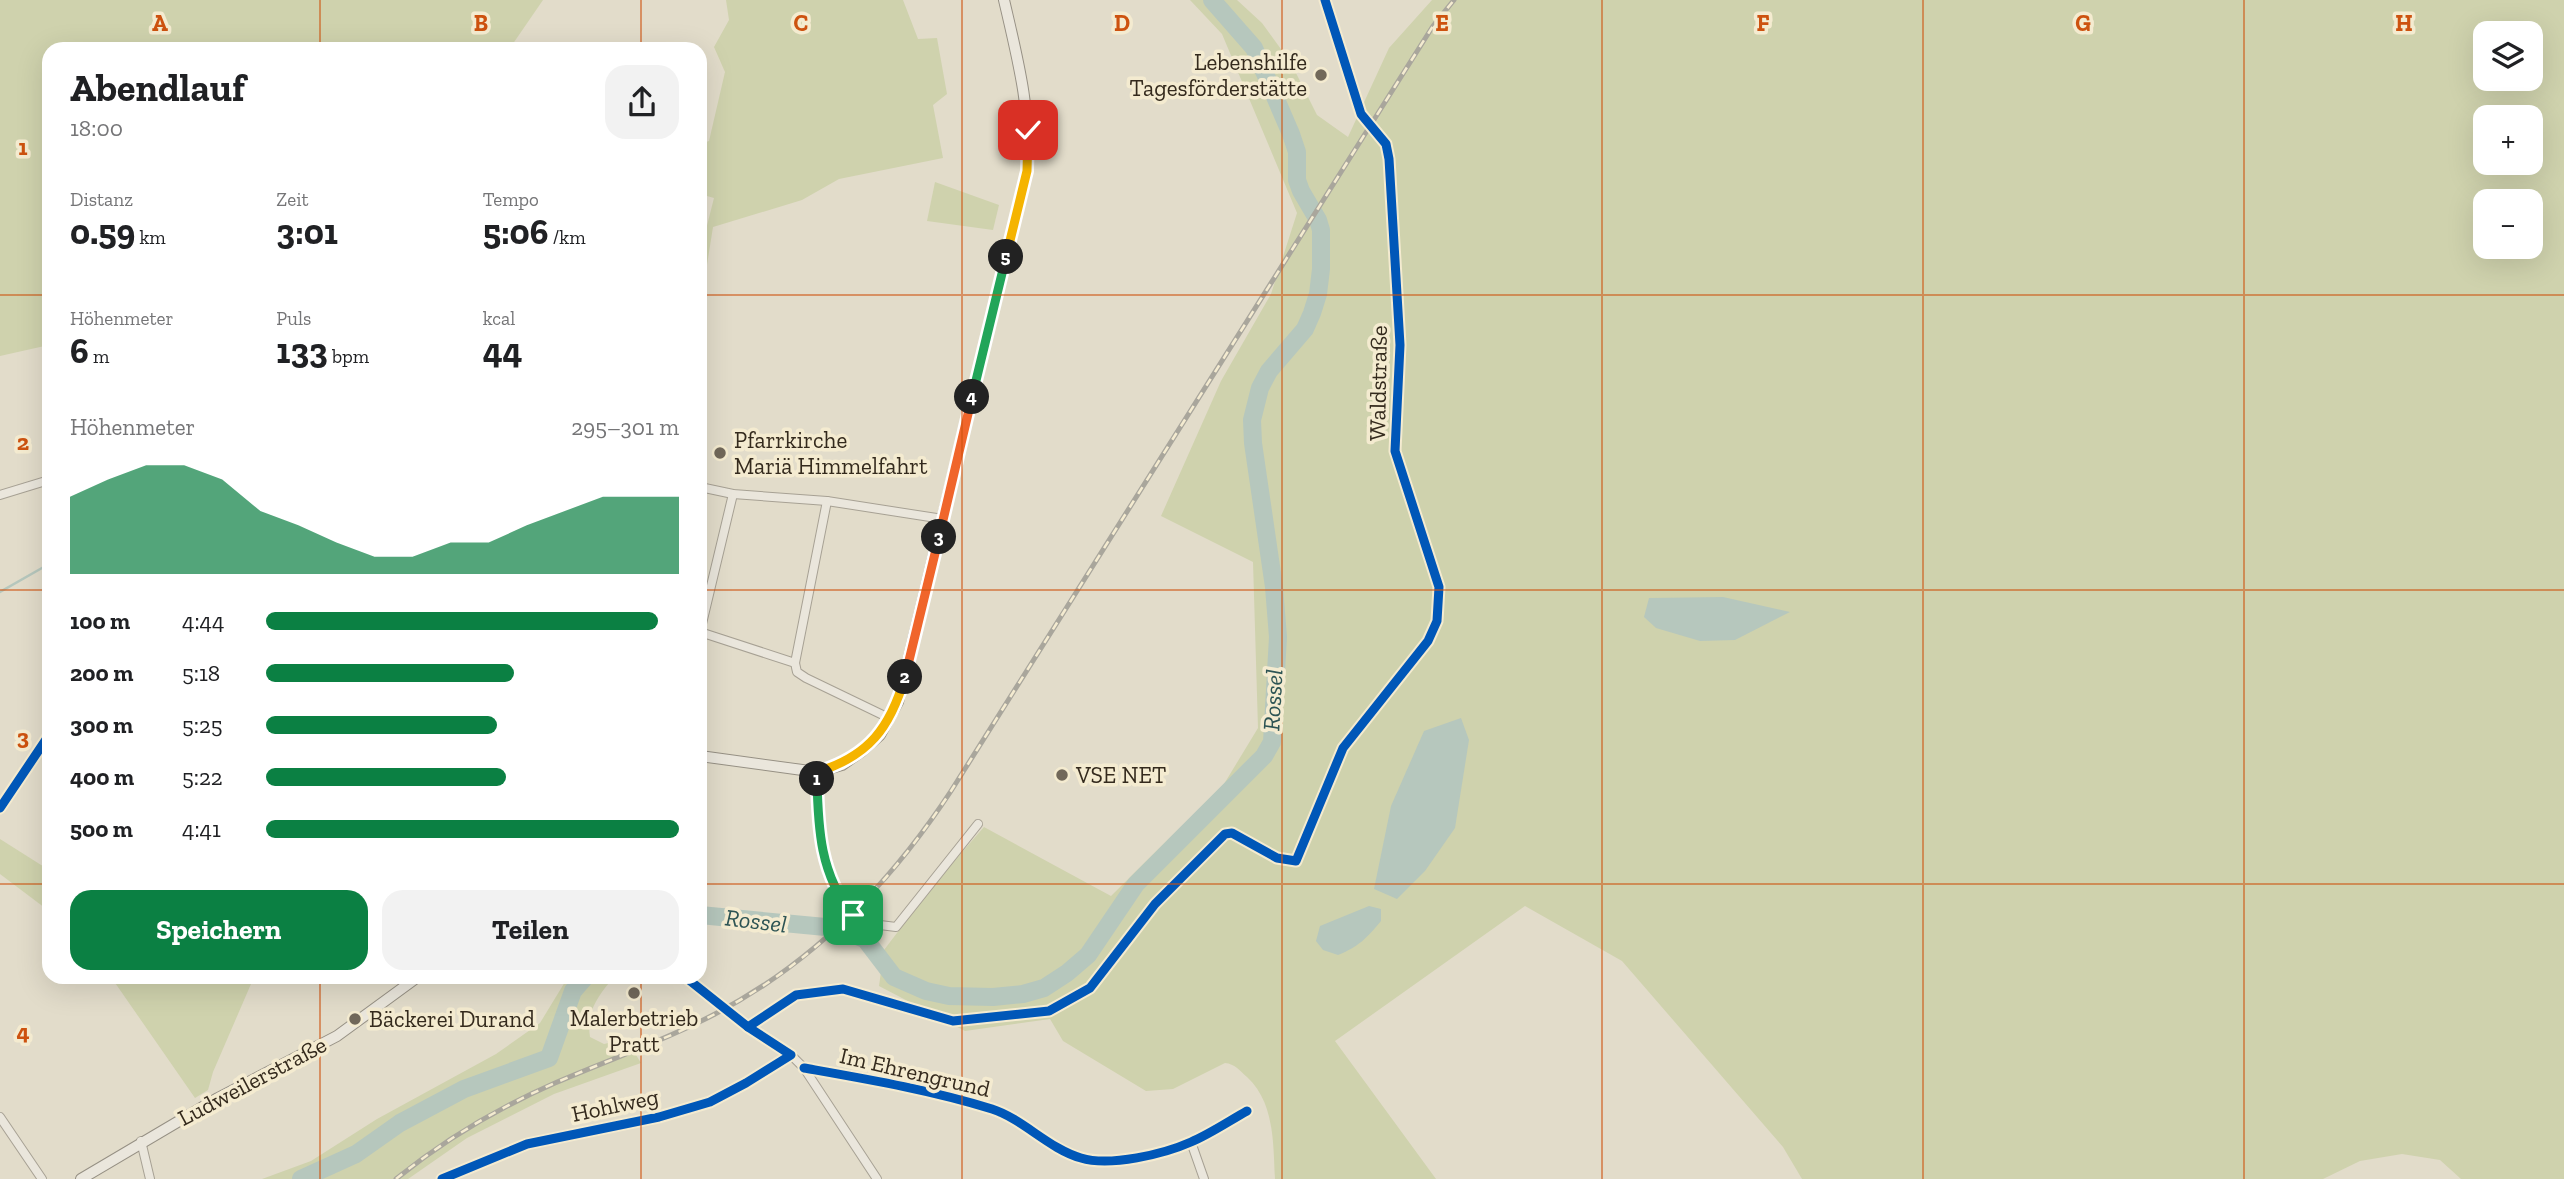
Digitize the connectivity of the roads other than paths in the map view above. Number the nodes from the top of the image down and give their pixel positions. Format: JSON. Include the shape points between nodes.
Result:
{"nodes":[{"id":1,"x":1004,"y":0,"type":"edge"},
{"id":2,"x":1325,"y":0,"type":"edge"},
{"id":3,"x":42,"y":482,"type":"edge"},
{"id":4,"x":707,"y":488,"type":"edge"},
{"id":5,"x":733,"y":494,"type":"junction"},
{"id":6,"x":0,"y":495,"type":"edge"},
{"id":7,"x":827,"y":501,"type":"junction"},
{"id":8,"x":943,"y":519,"type":"junction"},
{"id":9,"x":707,"y":603,"type":"edge"},
{"id":10,"x":707,"y":634,"type":"edge"},
{"id":11,"x":795,"y":663,"type":"junction"},
{"id":12,"x":889,"y":718,"type":"junction"},
{"id":13,"x":42,"y":745,"type":"edge"},
{"id":14,"x":707,"y":757,"type":"edge"},
{"id":15,"x":817,"y":772,"type":"junction"},
{"id":16,"x":0,"y":808,"type":"edge"},
{"id":17,"x":978,"y":824,"type":"dead end"},
{"id":18,"x":1296,"y":861,"type":"dead end"},
{"id":19,"x":408,"y":984,"type":"edge"},
{"id":20,"x":694,"y":984,"type":"edge"},
{"id":21,"x":790,"y":1055,"type":"junction"},
{"id":22,"x":804,"y":1068,"type":"junction"},
{"id":23,"x":1247,"y":1111,"type":"dead end"},
{"id":24,"x":0,"y":1117,"type":"edge"},
{"id":25,"x":141,"y":1141,"type":"junction"},
{"id":26,"x":1191,"y":1142,"type":"junction"},
{"id":27,"x":42,"y":1179,"type":"edge"},
{"id":28,"x":81,"y":1179,"type":"edge"},
{"id":29,"x":150,"y":1179,"type":"edge"},
{"id":30,"x":442,"y":1179,"type":"edge"},
{"id":31,"x":877,"y":1179,"type":"edge"},
{"id":32,"x":1204,"y":1179,"type":"edge"}],
"edges":[{"from":1,"to":8,"type":"main road","via":[[1025,102],[1027,171]]},
{"from":2,"to":18,"type":"street","name":"Waldstraße","via":[[1361,114],[1386,144],[1390,159],[1400,345],[1395,451],[1438,587],[1437,621],[1428,641],[1343,748]]},
{"from":3,"to":6,"type":"street"},
{"from":4,"to":5,"type":"street"},
{"from":5,"to":7,"type":"street"},
{"from":5,"to":9,"type":"street"},
{"from":7,"to":8,"type":"street"},
{"from":7,"to":11,"type":"street"},
{"from":8,"to":12,"type":"main road","via":[[907,671]]},
{"from":10,"to":11,"type":"street"},
{"from":11,"to":12,"type":"street","via":[[797,672],[806,678]]},
{"from":12,"to":15,"type":"main road","via":[[880,735],[862,751],[842,765]]},
{"from":13,"to":16,"type":"street"},
{"from":14,"to":15,"type":"main road"},
{"from":15,"to":17,"type":"street","via":[[825,863],[834,886],[853,915],[864,923],[896,928]]},
{"from":19,"to":25,"type":"main road","name":"Ludweilerstraße","via":[[337,1036]]},
{"from":20,"to":21,"type":"street"},
{"from":21,"to":22,"type":"street"},
{"from":21,"to":30,"type":"street","name":"Hohlweg","via":[[710,1102],[527,1144]]},
{"from":22,"to":26,"type":"street","name":"Im Ehrengrund","via":[[996,1110],[1082,1159],[1118,1161]]},
{"from":22,"to":31,"type":"street"},
{"from":23,"to":26,"type":"street","name":"Im Ehrengrund"},
{"from":24,"to":27,"type":"street"},
{"from":25,"to":28,"type":"main road","name":"Ludweilerstraße"},
{"from":25,"to":29,"type":"street"},
{"from":26,"to":32,"type":"street"}]}
